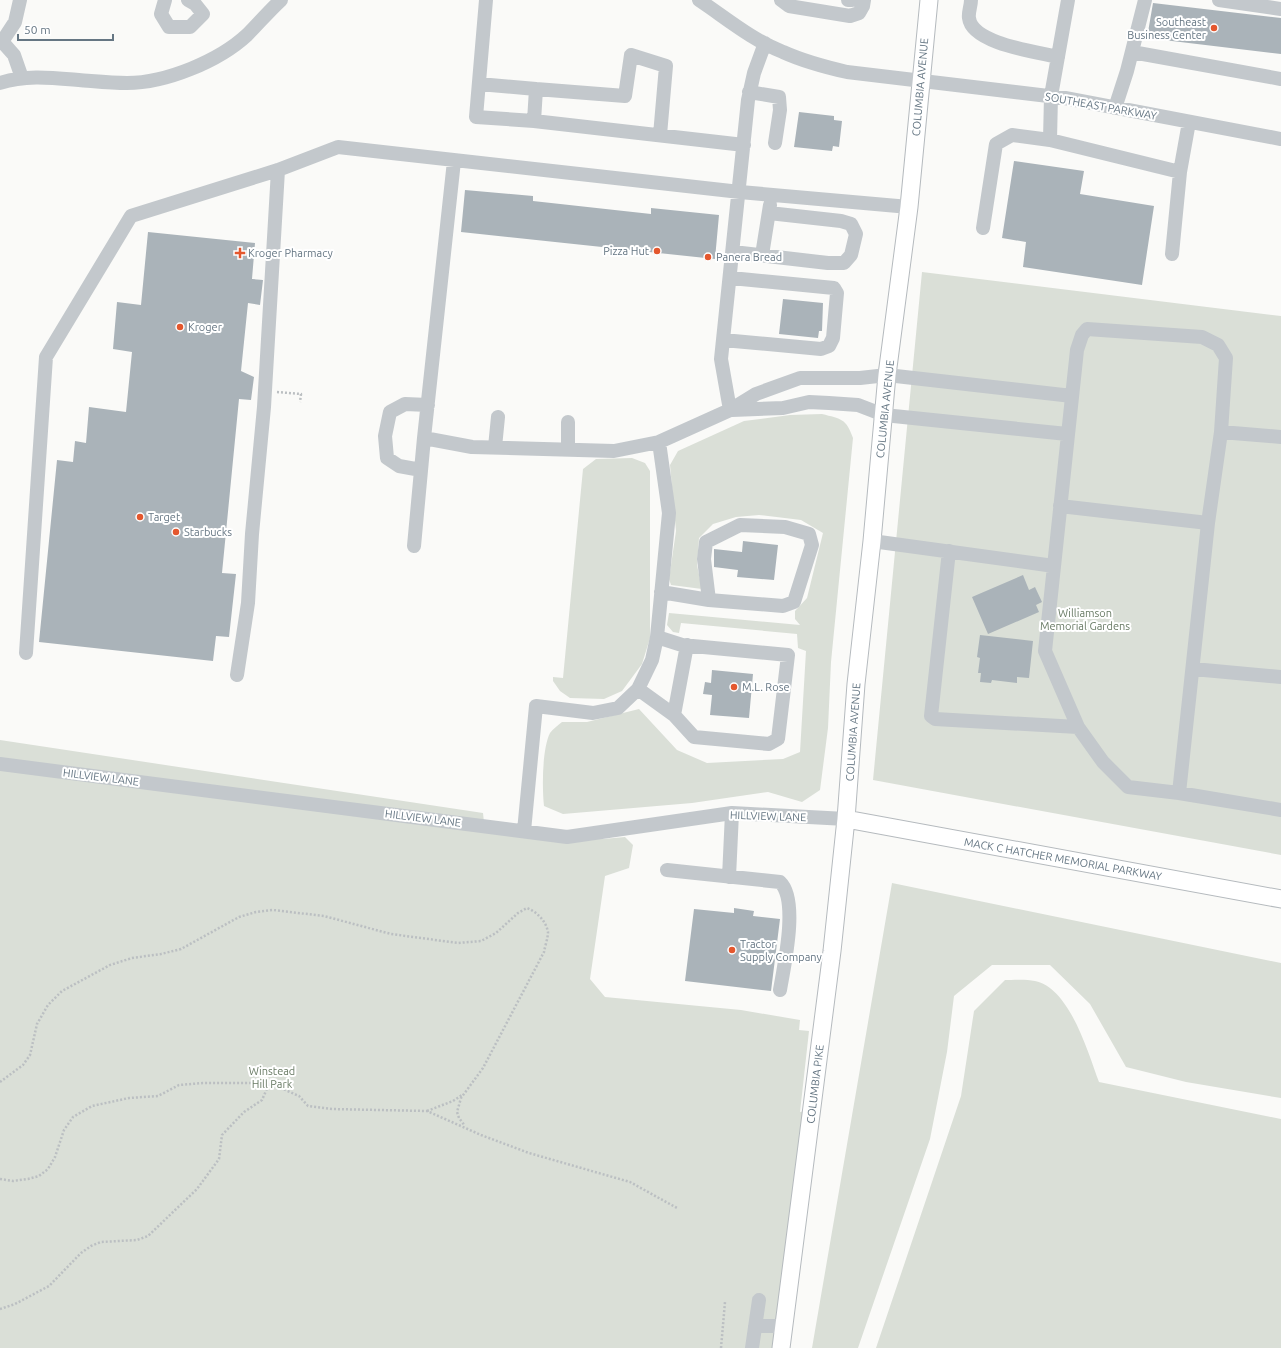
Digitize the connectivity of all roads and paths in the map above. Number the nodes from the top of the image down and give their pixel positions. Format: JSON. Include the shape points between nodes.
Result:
{"nodes":[{"id":1,"x":20,"y":0,"type":"edge"},
{"id":2,"x":165,"y":0,"type":"edge"},
{"id":3,"x":188,"y":0,"type":"edge"},
{"id":4,"x":486,"y":0,"type":"edge"},
{"id":5,"x":699,"y":0,"type":"edge"},
{"id":6,"x":781,"y":0,"type":"edge"},
{"id":7,"x":848,"y":0,"type":"edge"},
{"id":8,"x":852,"y":0,"type":"edge"},
{"id":9,"x":864,"y":0,"type":"edge"},
{"id":10,"x":929,"y":0,"type":"edge"},
{"id":11,"x":971,"y":0,"type":"edge"},
{"id":12,"x":1068,"y":0,"type":"edge"},
{"id":13,"x":1145,"y":0,"type":"edge"},
{"id":14,"x":1219,"y":0,"type":"edge"},
{"id":15,"x":274,"y":2,"type":"edge"},
{"id":16,"x":1281,"y":9,"type":"edge"},
{"id":17,"x":1,"y":39,"type":"edge"},
{"id":18,"x":765,"y":43,"type":"junction"},
{"id":19,"x":1132,"y":52,"type":"junction"},
{"id":20,"x":1058,"y":57,"type":"junction"},
{"id":21,"x":22,"y":78,"type":"junction"},
{"id":22,"x":1281,"y":79,"type":"edge"},
{"id":23,"x":920,"y":80,"type":"junction"},
{"id":24,"x":0,"y":83,"type":"edge"},
{"id":25,"x":479,"y":84,"type":"junction"},
{"id":26,"x":536,"y":89,"type":"junction"},
{"id":27,"x":749,"y":92,"type":"junction"},
{"id":28,"x":1051,"y":96,"type":"junction"},
{"id":29,"x":1115,"y":108,"type":"junction"},
{"id":30,"x":534,"y":121,"type":"junction"},
{"id":31,"x":1189,"y":122,"type":"junction"},
{"id":32,"x":660,"y":135,"type":"junction"},
{"id":33,"x":1281,"y":139,"type":"edge"},
{"id":34,"x":1050,"y":140,"type":"junction"},
{"id":35,"x":775,"y":143,"type":"dead end"},
{"id":36,"x":744,"y":145,"type":"junction"},
{"id":37,"x":454,"y":161,"type":"junction"},
{"id":38,"x":278,"y":170,"type":"junction"},
{"id":39,"x":1180,"y":172,"type":"junction"},
{"id":40,"x":740,"y":192,"type":"junction"},
{"id":41,"x":772,"y":194,"type":"junction"},
{"id":42,"x":909,"y":207,"type":"junction"},
{"id":43,"x":769,"y":213,"type":"junction"},
{"id":44,"x":983,"y":228,"type":"dead end"},
{"id":45,"x":733,"y":252,"type":"junction"},
{"id":46,"x":1172,"y":254,"type":"dead end"},
{"id":47,"x":762,"y":255,"type":"junction"},
{"id":48,"x":731,"y":278,"type":"junction"},
{"id":49,"x":723,"y":340,"type":"junction"},
{"id":50,"x":887,"y":375,"type":"junction"},
{"id":51,"x":264,"y":390,"type":"junction"},
{"id":52,"x":1072,"y":396,"type":"junction"},
{"id":53,"x":300,"y":402,"type":"dead end"},
{"id":54,"x":428,"y":405,"type":"junction"},
{"id":55,"x":730,"y":410,"type":"junction"},
{"id":56,"x":884,"y":415,"type":"junction"},
{"id":57,"x":498,"y":417,"type":"dead end"},
{"id":58,"x":568,"y":422,"type":"dead end"},
{"id":59,"x":1221,"y":432,"type":"junction"},
{"id":60,"x":1067,"y":434,"type":"junction"},
{"id":61,"x":1281,"y":437,"type":"edge"},
{"id":62,"x":424,"y":438,"type":"junction"},
{"id":63,"x":659,"y":442,"type":"junction"},
{"id":64,"x":495,"y":448,"type":"junction"},
{"id":65,"x":568,"y":450,"type":"junction"},
{"id":66,"x":420,"y":470,"type":"junction"},
{"id":67,"x":1060,"y":506,"type":"junction"},
{"id":68,"x":1208,"y":523,"type":"junction"},
{"id":69,"x":872,"y":540,"type":"junction"},
{"id":70,"x":414,"y":546,"type":"dead end"},
{"id":71,"x":949,"y":552,"type":"junction"},
{"id":72,"x":1054,"y":566,"type":"junction"},
{"id":73,"x":661,"y":592,"type":"junction"},
{"id":74,"x":709,"y":600,"type":"junction"},
{"id":75,"x":657,"y":637,"type":"junction"},
{"id":76,"x":687,"y":645,"type":"junction"},
{"id":77,"x":26,"y":653,"type":"dead end"},
{"id":78,"x":1192,"y":669,"type":"junction"},
{"id":79,"x":237,"y":675,"type":"dead end"},
{"id":80,"x":1281,"y":677,"type":"edge"},
{"id":81,"x":638,"y":689,"type":"junction"},
{"id":82,"x":674,"y":715,"type":"junction"},
{"id":83,"x":1078,"y":727,"type":"junction"},
{"id":84,"x":0,"y":764,"type":"edge"},
{"id":85,"x":1179,"y":793,"type":"junction"},
{"id":86,"x":1281,"y":810,"type":"edge"},
{"id":87,"x":732,"y":813,"type":"junction"},
{"id":88,"x":846,"y":820,"type":"junction"},
{"id":89,"x":524,"y":832,"type":"junction"},
{"id":90,"x":667,"y":870,"type":"dead end"},
{"id":91,"x":729,"y":877,"type":"junction"},
{"id":92,"x":1281,"y":899,"type":"edge"},
{"id":93,"x":780,"y":990,"type":"dead end"},
{"id":94,"x":0,"y":1082,"type":"edge"},
{"id":95,"x":269,"y":1084,"type":"junction"},
{"id":96,"x":462,"y":1094,"type":"junction"},
{"id":97,"x":427,"y":1111,"type":"junction"},
{"id":98,"x":465,"y":1126,"type":"junction"},
{"id":99,"x":0,"y":1179,"type":"edge"},
{"id":100,"x":677,"y":1208,"type":"dead end"},
{"id":101,"x":759,"y":1300,"type":"dead end"},
{"id":102,"x":725,"y":1302,"type":"dead end"},
{"id":103,"x":0,"y":1309,"type":"edge"},
{"id":104,"x":755,"y":1326,"type":"junction"},
{"id":105,"x":784,"y":1326,"type":"junction"},
{"id":106,"x":721,"y":1348,"type":"edge"},
{"id":107,"x":752,"y":1348,"type":"edge"},
{"id":108,"x":781,"y":1348,"type":"edge"}],
"edges":[{"from":1,"to":17,"type":"street","via":[[15,22]]},
{"from":2,"to":3,"type":"street","via":[[161,14],[169,27],[190,27],[203,14]]},
{"from":4,"to":25,"type":"street"},
{"from":5,"to":18,"type":"street","name":"SOUTHEAST PARKWAY"},
{"from":6,"to":9,"type":"street","via":[[789,6],[850,16],[859,13]]},
{"from":7,"to":8,"type":"street"},
{"from":10,"to":23,"type":"main road","name":"COLUMBIA AVENUE"},
{"from":11,"to":20,"type":"street","via":[[969,19],[974,29],[987,39]]},
{"from":12,"to":20,"type":"street"},
{"from":13,"to":19,"type":"street"},
{"from":14,"to":16,"type":"street"},
{"from":15,"to":21,"type":"street","via":[[246,35],[214,58],[189,69],[128,83],[44,77]]},
{"from":17,"to":21,"type":"street","via":[[14,55]]},
{"from":18,"to":23,"type":"street","name":"SOUTHEAST PARKWAY","via":[[782,52],[847,72]]},
{"from":18,"to":27,"type":"street"},
{"from":19,"to":22,"type":"street"},
{"from":19,"to":29,"type":"street"},
{"from":20,"to":28,"type":"street"},
{"from":21,"to":24,"type":"street"},
{"from":23,"to":28,"type":"street","name":"SOUTHEAST PARKWAY"},
{"from":23,"to":42,"type":"main road","name":"COLUMBIA AVENUE"},
{"from":25,"to":26,"type":"street"},
{"from":25,"to":30,"type":"street","via":[[476,117]]},
{"from":26,"to":30,"type":"street"},
{"from":26,"to":32,"type":"street","via":[[625,96],[631,55],[666,66]]},
{"from":27,"to":35,"type":"street","via":[[780,97]]},
{"from":27,"to":36,"type":"street"},
{"from":28,"to":29,"type":"street","name":"SOUTHEAST PARKWAY"},
{"from":28,"to":34,"type":"street"},
{"from":29,"to":31,"type":"street","name":"SOUTHEAST PARKWAY"},
{"from":30,"to":32,"type":"street"},
{"from":31,"to":33,"type":"street","name":"SOUTHEAST PARKWAY"},
{"from":31,"to":39,"type":"street"},
{"from":32,"to":36,"type":"street"},
{"from":34,"to":39,"type":"street"},
{"from":34,"to":44,"type":"street","via":[[1012,135],[996,144]]},
{"from":36,"to":40,"type":"street"},
{"from":37,"to":38,"type":"street","via":[[338,147]]},
{"from":37,"to":40,"type":"street"},
{"from":37,"to":54,"type":"street"},
{"from":38,"to":51,"type":"street"},
{"from":38,"to":77,"type":"street","via":[[131,216],[46,357]]},
{"from":39,"to":46,"type":"street"},
{"from":40,"to":41,"type":"street"},
{"from":40,"to":45,"type":"street"},
{"from":41,"to":42,"type":"street"},
{"from":41,"to":43,"type":"street"},
{"from":42,"to":50,"type":"main road","name":"COLUMBIA AVENUE"},
{"from":43,"to":47,"type":"street"},
{"from":43,"to":47,"type":"street","via":[[842,221],[851,224],[856,234],[851,255],[844,263]]},
{"from":45,"to":47,"type":"street"},
{"from":45,"to":48,"type":"street"},
{"from":48,"to":49,"type":"street"},
{"from":48,"to":49,"type":"street","via":[[834,288],[837,293],[833,338],[829,346],[821,349]]},
{"from":49,"to":55,"type":"street","via":[[721,359]]},
{"from":50,"to":52,"type":"street"},
{"from":50,"to":55,"type":"street","via":[[860,378],[800,378],[756,394]]},
{"from":50,"to":56,"type":"main road","name":"COLUMBIA AVENUE"},
{"from":51,"to":53,"type":"path","via":[[301,394]]},
{"from":51,"to":79,"type":"street","via":[[248,603]]},
{"from":52,"to":59,"type":"street","via":[[1077,350],[1087,329],[1202,337],[1218,345],[1226,358]]},
{"from":52,"to":60,"type":"street"},
{"from":54,"to":62,"type":"street"},
{"from":54,"to":66,"type":"street","via":[[405,404],[390,412],[385,436],[387,458],[399,466]]},
{"from":55,"to":56,"type":"street","via":[[783,408],[809,402],[858,405]]},
{"from":55,"to":63,"type":"street"},
{"from":56,"to":60,"type":"street"},
{"from":56,"to":69,"type":"main road","name":"COLUMBIA AVENUE"},
{"from":57,"to":64,"type":"street"},
{"from":58,"to":65,"type":"street"},
{"from":59,"to":61,"type":"street"},
{"from":59,"to":68,"type":"street"},
{"from":60,"to":67,"type":"street"},
{"from":62,"to":64,"type":"street","via":[[472,447]]},
{"from":62,"to":66,"type":"street"},
{"from":63,"to":65,"type":"street","via":[[614,451]]},
{"from":63,"to":73,"type":"street","via":[[669,513]]},
{"from":64,"to":65,"type":"street"},
{"from":66,"to":70,"type":"street"},
{"from":67,"to":68,"type":"street"},
{"from":67,"to":72,"type":"street"},
{"from":68,"to":78,"type":"street"},
{"from":69,"to":71,"type":"street"},
{"from":69,"to":88,"type":"main road","name":"COLUMBIA AVENUE","via":[[856,684]]},
{"from":71,"to":72,"type":"street"},
{"from":71,"to":83,"type":"street","via":[[931,716],[935,719]]},
{"from":72,"to":83,"type":"street","via":[[1045,651]]},
{"from":73,"to":74,"type":"street"},
{"from":73,"to":75,"type":"street"},
{"from":74,"to":74,"type":"street","via":[[782,606],[794,602],[812,545],[809,534],[785,527],[740,524],[706,542],[704,559]]},
{"from":75,"to":76,"type":"street"},
{"from":75,"to":81,"type":"street","via":[[652,660]]},
{"from":76,"to":82,"type":"street"},
{"from":76,"to":82,"type":"street","via":[[788,655],[778,740],[769,744],[694,737]]},
{"from":78,"to":80,"type":"street"},
{"from":78,"to":85,"type":"street"},
{"from":81,"to":82,"type":"street"},
{"from":81,"to":89,"type":"street","via":[[618,708],[593,713],[536,706]]},
{"from":83,"to":85,"type":"street","via":[[1103,762],[1128,788]]},
{"from":84,"to":89,"type":"street","name":"HILLVIEW LANE"},
{"from":85,"to":86,"type":"street"},
{"from":87,"to":88,"type":"street","name":"HILLVIEW LANE"},
{"from":87,"to":89,"type":"street","name":"HILLVIEW LANE","via":[[569,837]]},
{"from":87,"to":91,"type":"street"},
{"from":88,"to":92,"type":"main road","name":"MACK C HATCHER MEMORIAL PARKWAY"},
{"from":88,"to":105,"type":"main road","name":"COLUMBIA PIKE","via":[[832,951]]},
{"from":90,"to":91,"type":"street"},
{"from":91,"to":93,"type":"street","via":[[780,882],[786,887],[790,924]]},
{"from":94,"to":96,"type":"path","via":[[23,1065],[30,1055],[37,1024],[48,1005],[62,991],[110,965],[181,949],[239,916],[273,910],[324,916],[391,934],[458,943],[481,941],[527,908],[535,911],[548,932],[544,952],[483,1068]]},
{"from":95,"to":97,"type":"path","via":[[299,1096],[308,1106]]},
{"from":95,"to":99,"type":"path","via":[[180,1085],[158,1096],[129,1098],[92,1106],[73,1117],[64,1130],[48,1169],[39,1176],[28,1179]]},
{"from":95,"to":103,"type":"path","via":[[262,1100],[244,1112],[222,1135],[219,1159],[197,1189],[148,1236],[137,1240],[101,1242],[91,1246],[50,1286]]},
{"from":96,"to":97,"type":"path","via":[[453,1101]]},
{"from":96,"to":98,"type":"path","via":[[457,1112]]},
{"from":97,"to":98,"type":"path"},
{"from":98,"to":100,"type":"path","via":[[481,1135],[530,1153],[630,1182]]},
{"from":101,"to":104,"type":"street"},
{"from":102,"to":106,"type":"path"},
{"from":104,"to":105,"type":"street"},
{"from":104,"to":107,"type":"street"},
{"from":105,"to":108,"type":"main road","name":"COLUMBIA PIKE"}]}
